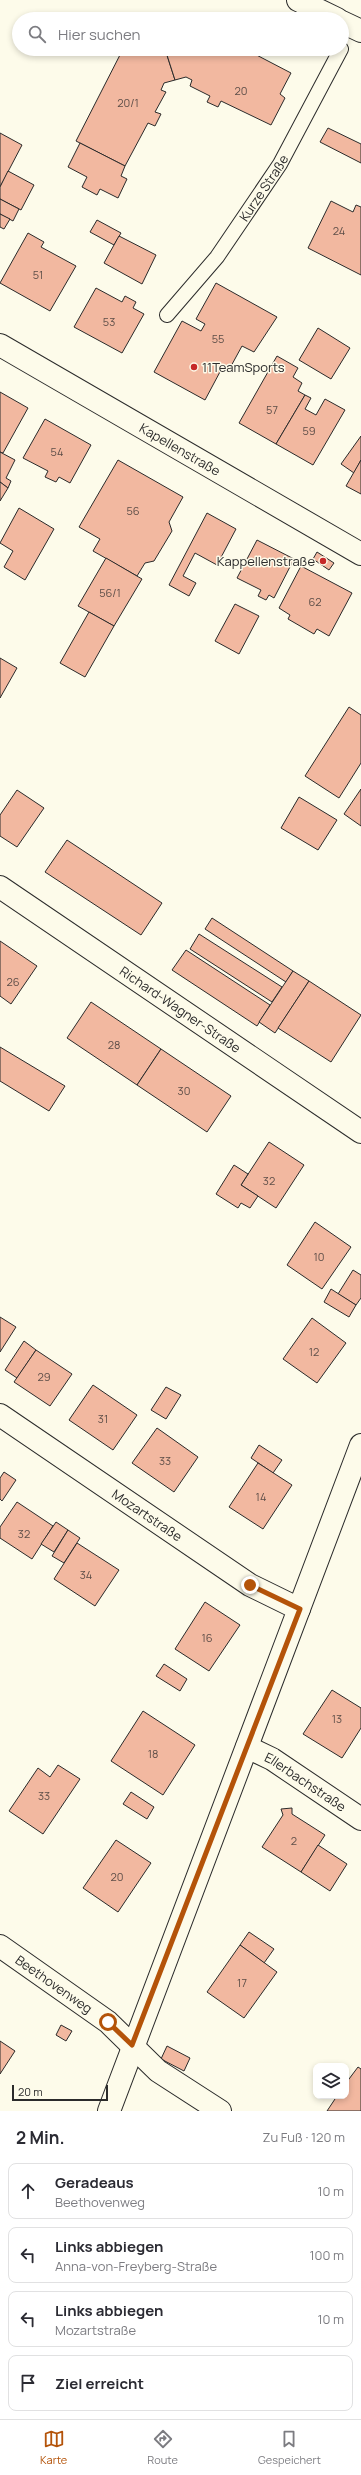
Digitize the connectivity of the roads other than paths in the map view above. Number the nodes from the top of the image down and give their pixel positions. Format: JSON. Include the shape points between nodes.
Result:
{"nodes":[{"id":1,"x":298,"y":0,"type":"edge"},
{"id":2,"x":322,"y":12,"type":"edge"},
{"id":3,"x":338,"y":56,"type":"edge"},
{"id":4,"x":167,"y":315,"type":"dead end"},
{"id":5,"x":0,"y":345,"type":"edge"},
{"id":6,"x":361,"y":554,"type":"edge"},
{"id":7,"x":0,"y":887,"type":"edge"},
{"id":8,"x":361,"y":1132,"type":"edge"},
{"id":9,"x":0,"y":1415,"type":"edge"},
{"id":10,"x":358,"y":1458,"type":"edge"},
{"id":11,"x":300,"y":1609,"type":"junction"},
{"id":12,"x":247,"y":1747,"type":"junction"},
{"id":13,"x":361,"y":1819,"type":"edge"},
{"id":14,"x":0,"y":1946,"type":"edge"},
{"id":15,"x":132,"y":2045,"type":"junction"},
{"id":16,"x":109,"y":2111,"type":"edge"},
{"id":17,"x":220,"y":2111,"type":"edge"}],
"edges":[{"from":1,"to":2,"type":"street"},
{"from":3,"to":4,"type":"lane","name":"Kurze Straße","via":[[280,164],[217,257]]},
{"from":5,"to":6,"type":"street","name":"Kapellenstraße"},
{"from":7,"to":8,"type":"street","name":"Richard-Wagner-Straße"},
{"from":9,"to":11,"type":"street","name":"Mozartstraße","via":[[250,1585]]},
{"from":10,"to":11,"type":"street"},
{"from":11,"to":12,"type":"street"},
{"from":12,"to":13,"type":"street","name":"Ellerbachstraße","via":[[272,1759]]},
{"from":12,"to":15,"type":"street"},
{"from":14,"to":15,"type":"street","name":"Beethovenweg","via":[[108,2022]]},
{"from":15,"to":16,"type":"street"},
{"from":15,"to":17,"type":"street","name":"Beethovenweg","via":[[158,2071]]}]}
